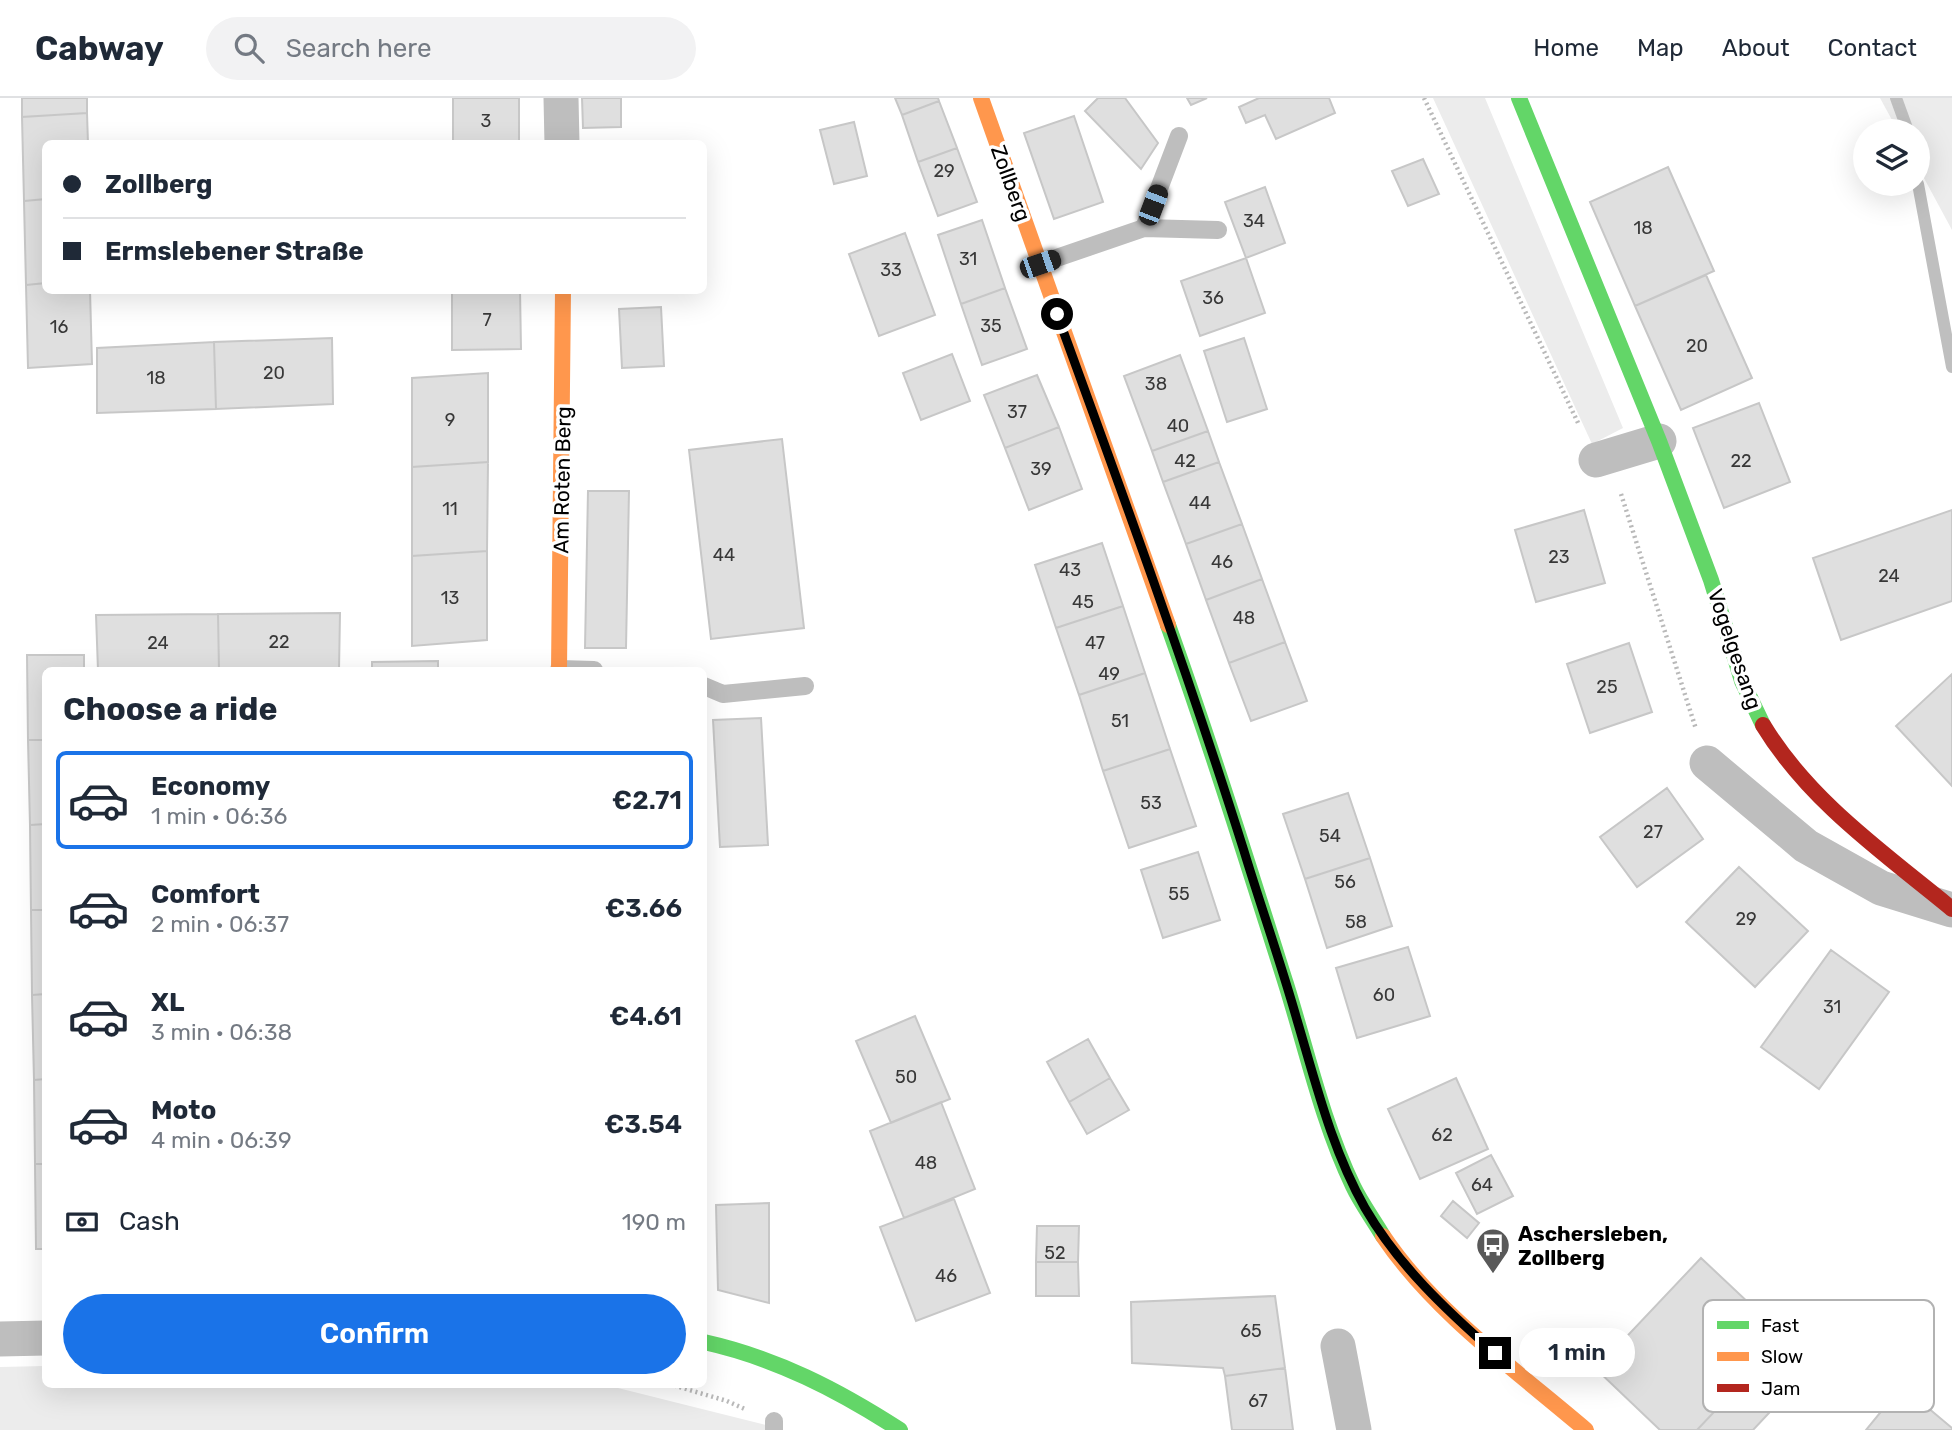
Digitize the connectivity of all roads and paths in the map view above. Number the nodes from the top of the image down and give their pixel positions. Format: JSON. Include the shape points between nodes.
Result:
{"nodes":[{"id":1,"x":561,"y":98,"type":"edge"},
{"id":2,"x":981,"y":98,"type":"edge"},
{"id":3,"x":1518,"y":98,"type":"edge"},
{"id":4,"x":1180,"y":136,"type":"dead end"},
{"id":5,"x":562,"y":140,"type":"edge"},
{"id":6,"x":1144,"y":228,"type":"junction"},
{"id":7,"x":1218,"y":230,"type":"dead end"},
{"id":8,"x":1040,"y":264,"type":"junction"},
{"id":9,"x":563,"y":294,"type":"edge"},
{"id":10,"x":1660,"y":441,"type":"junction"},
{"id":11,"x":1596,"y":460,"type":"dead end"},
{"id":12,"x":559,"y":667,"type":"edge"},
{"id":13,"x":805,"y":686,"type":"dead end"},
{"id":14,"x":707,"y":687,"type":"edge"},
{"id":15,"x":1707,"y":763,"type":"dead end"},
{"id":16,"x":1952,"y":909,"type":"edge"},
{"id":17,"x":42,"y":1338,"type":"edge"},
{"id":18,"x":0,"y":1339,"type":"edge"},
{"id":19,"x":707,"y":1343,"type":"edge"},
{"id":20,"x":1338,"y":1346,"type":"dead end"},
{"id":21,"x":682,"y":1388,"type":"edge"},
{"id":22,"x":774,"y":1426,"type":"edge"},
{"id":23,"x":900,"y":1430,"type":"edge"},
{"id":24,"x":1354,"y":1430,"type":"edge"},
{"id":25,"x":1586,"y":1430,"type":"edge"}],
"edges":[{"from":1,"to":5,"type":"street"},
{"from":2,"to":8,"type":"street","name":"Zollberg"},
{"from":3,"to":10,"type":"street","name":"Vogelgesang"},
{"from":4,"to":6,"type":"lane"},
{"from":6,"to":7,"type":"lane"},
{"from":6,"to":8,"type":"lane"},
{"from":8,"to":25,"type":"street","name":"Zollberg","via":[[1201,716],[1319,1097],[1354,1188],[1409,1270],[1458,1321]]},
{"from":9,"to":12,"type":"street","name":"Am Roten Berg"},
{"from":10,"to":11,"type":"street"},
{"from":10,"to":16,"type":"street","name":"Vogelgesang","via":[[1711,579],[1742,681],[1764,726],[1785,759],[1822,801]]},
{"from":13,"to":14,"type":"lane","via":[[723,694]]},
{"from":15,"to":16,"type":"street","name":"Vogelgesang","via":[[1806,846],[1881,888]]},
{"from":17,"to":18,"type":"street"},
{"from":19,"to":23,"type":"street","via":[[797,1370]]},
{"from":20,"to":24,"type":"street"},
{"from":21,"to":22,"type":"path","via":[[727,1401]]}]}
